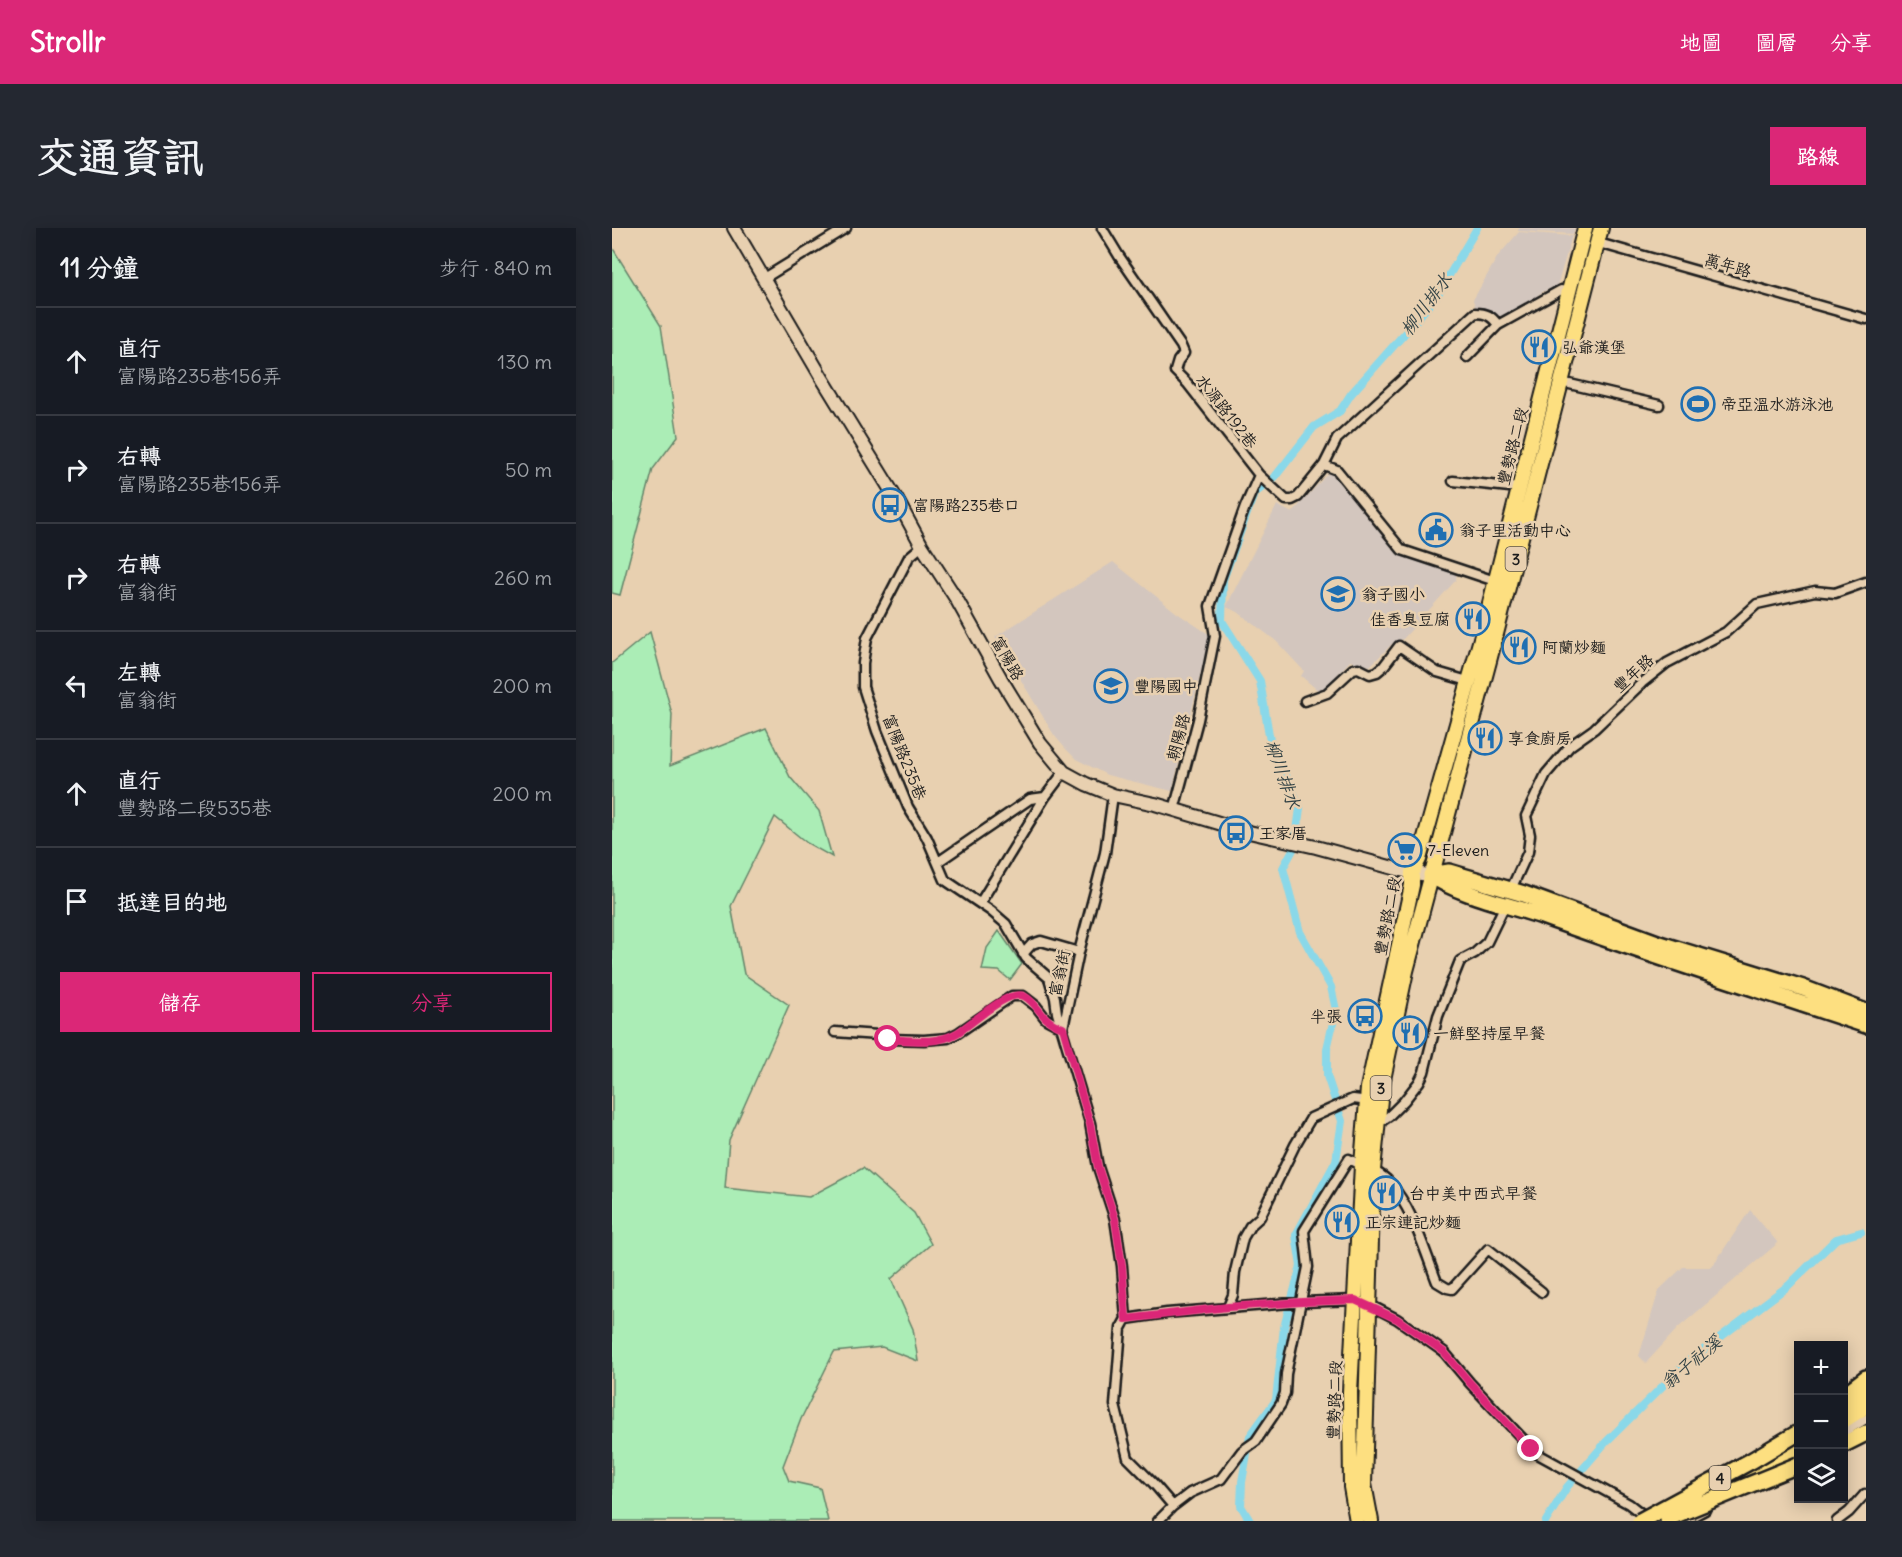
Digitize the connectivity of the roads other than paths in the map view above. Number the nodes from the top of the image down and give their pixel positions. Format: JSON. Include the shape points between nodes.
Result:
{"nodes":[{"id":1,"x":734,"y":228,"type":"edge"},
{"id":2,"x":846,"y":228,"type":"edge"},
{"id":3,"x":1102,"y":228,"type":"edge"},
{"id":4,"x":1601,"y":228,"type":"edge"},
{"id":5,"x":1584,"y":234,"type":"edge"},
{"id":6,"x":1597,"y":242,"type":"junction"},
{"id":7,"x":763,"y":279,"type":"junction"},
{"id":8,"x":1568,"y":293,"type":"junction"},
{"id":9,"x":1866,"y":319,"type":"edge"},
{"id":10,"x":1498,"y":325,"type":"junction"},
{"id":11,"x":1467,"y":357,"type":"dead end"},
{"id":12,"x":1561,"y":382,"type":"junction"},
{"id":13,"x":1659,"y":405,"type":"dead end"},
{"id":14,"x":1324,"y":465,"type":"junction"},
{"id":15,"x":1259,"y":475,"type":"junction"},
{"id":16,"x":1453,"y":481,"type":"dead end"},
{"id":17,"x":1519,"y":488,"type":"junction"},
{"id":18,"x":922,"y":546,"type":"junction"},
{"id":19,"x":1866,"y":582,"type":"edge"},
{"id":20,"x":1502,"y":584,"type":"junction"},
{"id":21,"x":1468,"y":681,"type":"junction"},
{"id":22,"x":1481,"y":693,"type":"junction"},
{"id":23,"x":1305,"y":701,"type":"dead end"},
{"id":24,"x":1064,"y":772,"type":"junction"},
{"id":25,"x":1113,"y":795,"type":"junction"},
{"id":26,"x":1045,"y":797,"type":"junction"},
{"id":27,"x":1174,"y":810,"type":"junction"},
{"id":28,"x":938,"y":862,"type":"junction"},
{"id":29,"x":1412,"y":873,"type":"junction"},
{"id":30,"x":1431,"y":875,"type":"junction"},
{"id":31,"x":1512,"y":887,"type":"dead end"},
{"id":32,"x":980,"y":903,"type":"junction"},
{"id":33,"x":1503,"y":909,"type":"dead end"},
{"id":34,"x":1658,"y":950,"type":"junction"},
{"id":35,"x":1079,"y":952,"type":"junction"},
{"id":36,"x":1023,"y":954,"type":"junction"},
{"id":37,"x":1866,"y":1011,"type":"edge"},
{"id":38,"x":1866,"y":1024,"type":"edge"},
{"id":39,"x":1063,"y":1028,"type":"junction"},
{"id":40,"x":836,"y":1032,"type":"dead end"},
{"id":41,"x":1373,"y":1102,"type":"junction"},
{"id":42,"x":1377,"y":1124,"type":"junction"},
{"id":43,"x":1367,"y":1168,"type":"junction"},
{"id":44,"x":1542,"y":1293,"type":"dead end"},
{"id":45,"x":1355,"y":1300,"type":"junction"},
{"id":46,"x":1298,"y":1302,"type":"junction"},
{"id":47,"x":1370,"y":1305,"type":"junction"},
{"id":48,"x":1228,"y":1307,"type":"junction"},
{"id":49,"x":1126,"y":1319,"type":"junction"},
{"id":50,"x":1866,"y":1378,"type":"edge"},
{"id":51,"x":1866,"y":1390,"type":"edge"},
{"id":52,"x":1848,"y":1392,"type":"edge"},
{"id":53,"x":1848,"y":1401,"type":"edge"},
{"id":54,"x":1866,"y":1405,"type":"edge"},
{"id":55,"x":1848,"y":1416,"type":"edge"},
{"id":56,"x":1866,"y":1419,"type":"edge"},
{"id":57,"x":1794,"y":1430,"type":"edge"},
{"id":58,"x":1848,"y":1430,"type":"edge"},
{"id":59,"x":1794,"y":1431,"type":"edge"},
{"id":60,"x":1866,"y":1433,"type":"edge"},
{"id":61,"x":1794,"y":1435,"type":"edge"},
{"id":62,"x":1848,"y":1442,"type":"edge"},
{"id":63,"x":1794,"y":1449,"type":"edge"},
{"id":64,"x":1751,"y":1461,"type":"junction"},
{"id":65,"x":1794,"y":1462,"type":"edge"},
{"id":66,"x":1794,"y":1467,"type":"edge"},
{"id":67,"x":1866,"y":1494,"type":"edge"},
{"id":68,"x":1173,"y":1506,"type":"junction"},
{"id":69,"x":1645,"y":1519,"type":"edge"},
{"id":70,"x":1666,"y":1520,"type":"edge"},
{"id":71,"x":1158,"y":1521,"type":"edge"},
{"id":72,"x":1357,"y":1521,"type":"edge"},
{"id":73,"x":1371,"y":1521,"type":"edge"},
{"id":74,"x":1635,"y":1521,"type":"edge"},
{"id":75,"x":1684,"y":1521,"type":"edge"},
{"id":76,"x":1837,"y":1521,"type":"edge"}],
"edges":[{"from":1,"to":7,"type":"street","name":"富陽路"},
{"from":2,"to":7,"type":"street"},
{"from":3,"to":15,"type":"street","name":"水源路192巷","via":[[1181,346],[1184,353],[1176,371]]},
{"from":4,"to":6,"type":"main road","name":"豐勢路二段","number":"3"},
{"from":5,"to":6,"type":"street","name":"萬年路"},
{"from":5,"to":8,"type":"main road","name":"豐勢路二段","number":"3"},
{"from":6,"to":9,"type":"street","name":"萬年路"},
{"from":6,"to":12,"type":"main road","name":"豐勢路二段","number":"3"},
{"from":7,"to":18,"type":"street","name":"富陽路"},
{"from":8,"to":10,"type":"street","via":[[1561,290]]},
{"from":8,"to":17,"type":"main road","name":"豐勢路二段","number":"3"},
{"from":10,"to":11,"type":"street"},
{"from":10,"to":14,"type":"street","via":[[1485,313],[1475,313],[1337,439]]},
{"from":12,"to":13,"type":"street"},
{"from":12,"to":20,"type":"main road","name":"豐勢路二段","number":"3"},
{"from":14,"to":15,"type":"street","name":"水源路192巷","via":[[1292,500],[1286,500]]},
{"from":14,"to":20,"type":"street","via":[[1337,470],[1402,550]]},
{"from":15,"to":27,"type":"street","name":"朝陽路","via":[[1210,606],[1215,636]]},
{"from":16,"to":17,"type":"street"},
{"from":17,"to":20,"type":"main road","name":"豐勢路二段","number":"3"},
{"from":18,"to":24,"type":"street","name":"富陽路","via":[[1040,743]]},
{"from":18,"to":28,"type":"street","name":"富陽路235巷","via":[[909,557],[867,638],[863,687],[908,807]]},
{"from":19,"to":31,"type":"street","name":"豐年路","via":[[1835,593],[1815,591],[1757,604],[1726,632],[1667,663],[1642,683],[1594,729],[1570,746],[1546,774],[1526,816],[1528,848]]},
{"from":20,"to":21,"type":"main road","name":"豐勢路二段","number":"3"},
{"from":20,"to":22,"type":"main road","name":"豐勢路二段","number":"3"},
{"from":21,"to":22,"type":"street"},
{"from":21,"to":23,"type":"street","via":[[1437,672],[1399,646],[1377,672],[1353,669],[1327,693]]},
{"from":21,"to":29,"type":"main road","name":"豐勢路二段","number":"3"},
{"from":22,"to":30,"type":"main road","name":"豐勢路二段","number":"3"},
{"from":24,"to":25,"type":"street","name":"富陽路"},
{"from":24,"to":26,"type":"street"},
{"from":25,"to":27,"type":"street","name":"富陽路"},
{"from":25,"to":35,"type":"street","name":"富翁街","via":[[1105,853]]},
{"from":26,"to":28,"type":"street","via":[[1030,799]]},
{"from":26,"to":32,"type":"street"},
{"from":27,"to":29,"type":"street","name":"富陽路"},
{"from":28,"to":32,"type":"street","name":"富陽路235巷","via":[[945,880]]},
{"from":29,"to":30,"type":"street","name":"富陽路"},
{"from":29,"to":41,"type":"main road","name":"豐勢路二段","number":"3","via":[[1380,1034]]},
{"from":30,"to":34,"type":"highway","via":[[1445,885]]},
{"from":30,"to":41,"type":"main road","name":"豐勢路二段","number":"3"},
{"from":32,"to":36,"type":"street","name":"富陽路235巷","via":[[1006,924]]},
{"from":33,"to":42,"type":"street","via":[[1486,942],[1460,961],[1419,1082]]},
{"from":34,"to":37,"type":"highway","via":[[1803,988]]},
{"from":34,"to":38,"type":"highway"},
{"from":35,"to":36,"type":"street","via":[[1041,940]]},
{"from":35,"to":39,"type":"street","name":"富翁街"},
{"from":36,"to":39,"type":"street","name":"富陽路235巷","via":[[1049,978]]},
{"from":39,"to":40,"type":"street","via":[[1046,1019],[1023,996],[1012,996],[948,1038],[888,1039]]},
{"from":39,"to":49,"type":"street","name":"富翁街","via":[[1115,1219]]},
{"from":41,"to":42,"type":"main road","name":"豐勢路二段","number":"3"},
{"from":41,"to":43,"type":"main road","name":"豐勢路二段","number":"3"},
{"from":41,"to":48,"type":"street","via":[[1353,1099],[1311,1118],[1260,1217],[1243,1238]]},
{"from":42,"to":43,"type":"main road","name":"豐勢路二段","number":"3"},
{"from":43,"to":44,"type":"street","via":[[1389,1182],[1407,1209],[1437,1282],[1452,1289],[1488,1249]]},
{"from":43,"to":45,"type":"main road","name":"豐勢路二段","number":"3"},
{"from":43,"to":46,"type":"street","via":[[1349,1159],[1304,1231],[1308,1267]]},
{"from":43,"to":47,"type":"main road","name":"豐勢路二段","number":"3"},
{"from":45,"to":46,"type":"street"},
{"from":45,"to":47,"type":"street"},
{"from":45,"to":72,"type":"main road","name":"豐勢路二段","number":"3","via":[[1349,1445]]},
{"from":46,"to":48,"type":"street"},
{"from":46,"to":68,"type":"street","via":[[1281,1404],[1256,1442],[1242,1451],[1221,1479]]},
{"from":47,"to":69,"type":"street","via":[[1444,1352],[1531,1449],[1629,1504]]},
{"from":47,"to":73,"type":"main road","name":"豐勢路二段","number":"3","via":[[1364,1484]]},
{"from":48,"to":49,"type":"street"},
{"from":49,"to":68,"type":"street","name":"富翁街","via":[[1121,1328],[1117,1419],[1128,1458]]},
{"from":50,"to":52,"type":"highway"},
{"from":51,"to":53,"type":"highway"},
{"from":54,"to":55,"type":"highway"},
{"from":56,"to":58,"type":"street"},
{"from":57,"to":69,"type":"street"},
{"from":59,"to":64,"type":"highway","bridge":true},
{"from":60,"to":62,"type":"highway"},
{"from":61,"to":64,"type":"highway","number":"4","bridge":true},
{"from":63,"to":70,"type":"highway","number":"4","bridge":true},
{"from":64,"to":69,"type":"highway","number":"4","bridge":true},
{"from":65,"to":75,"type":"street"},
{"from":66,"to":70,"type":"highway","bridge":true},
{"from":67,"to":76,"type":"street"},
{"from":68,"to":71,"type":"street"},
{"from":69,"to":74,"type":"street"}]}
